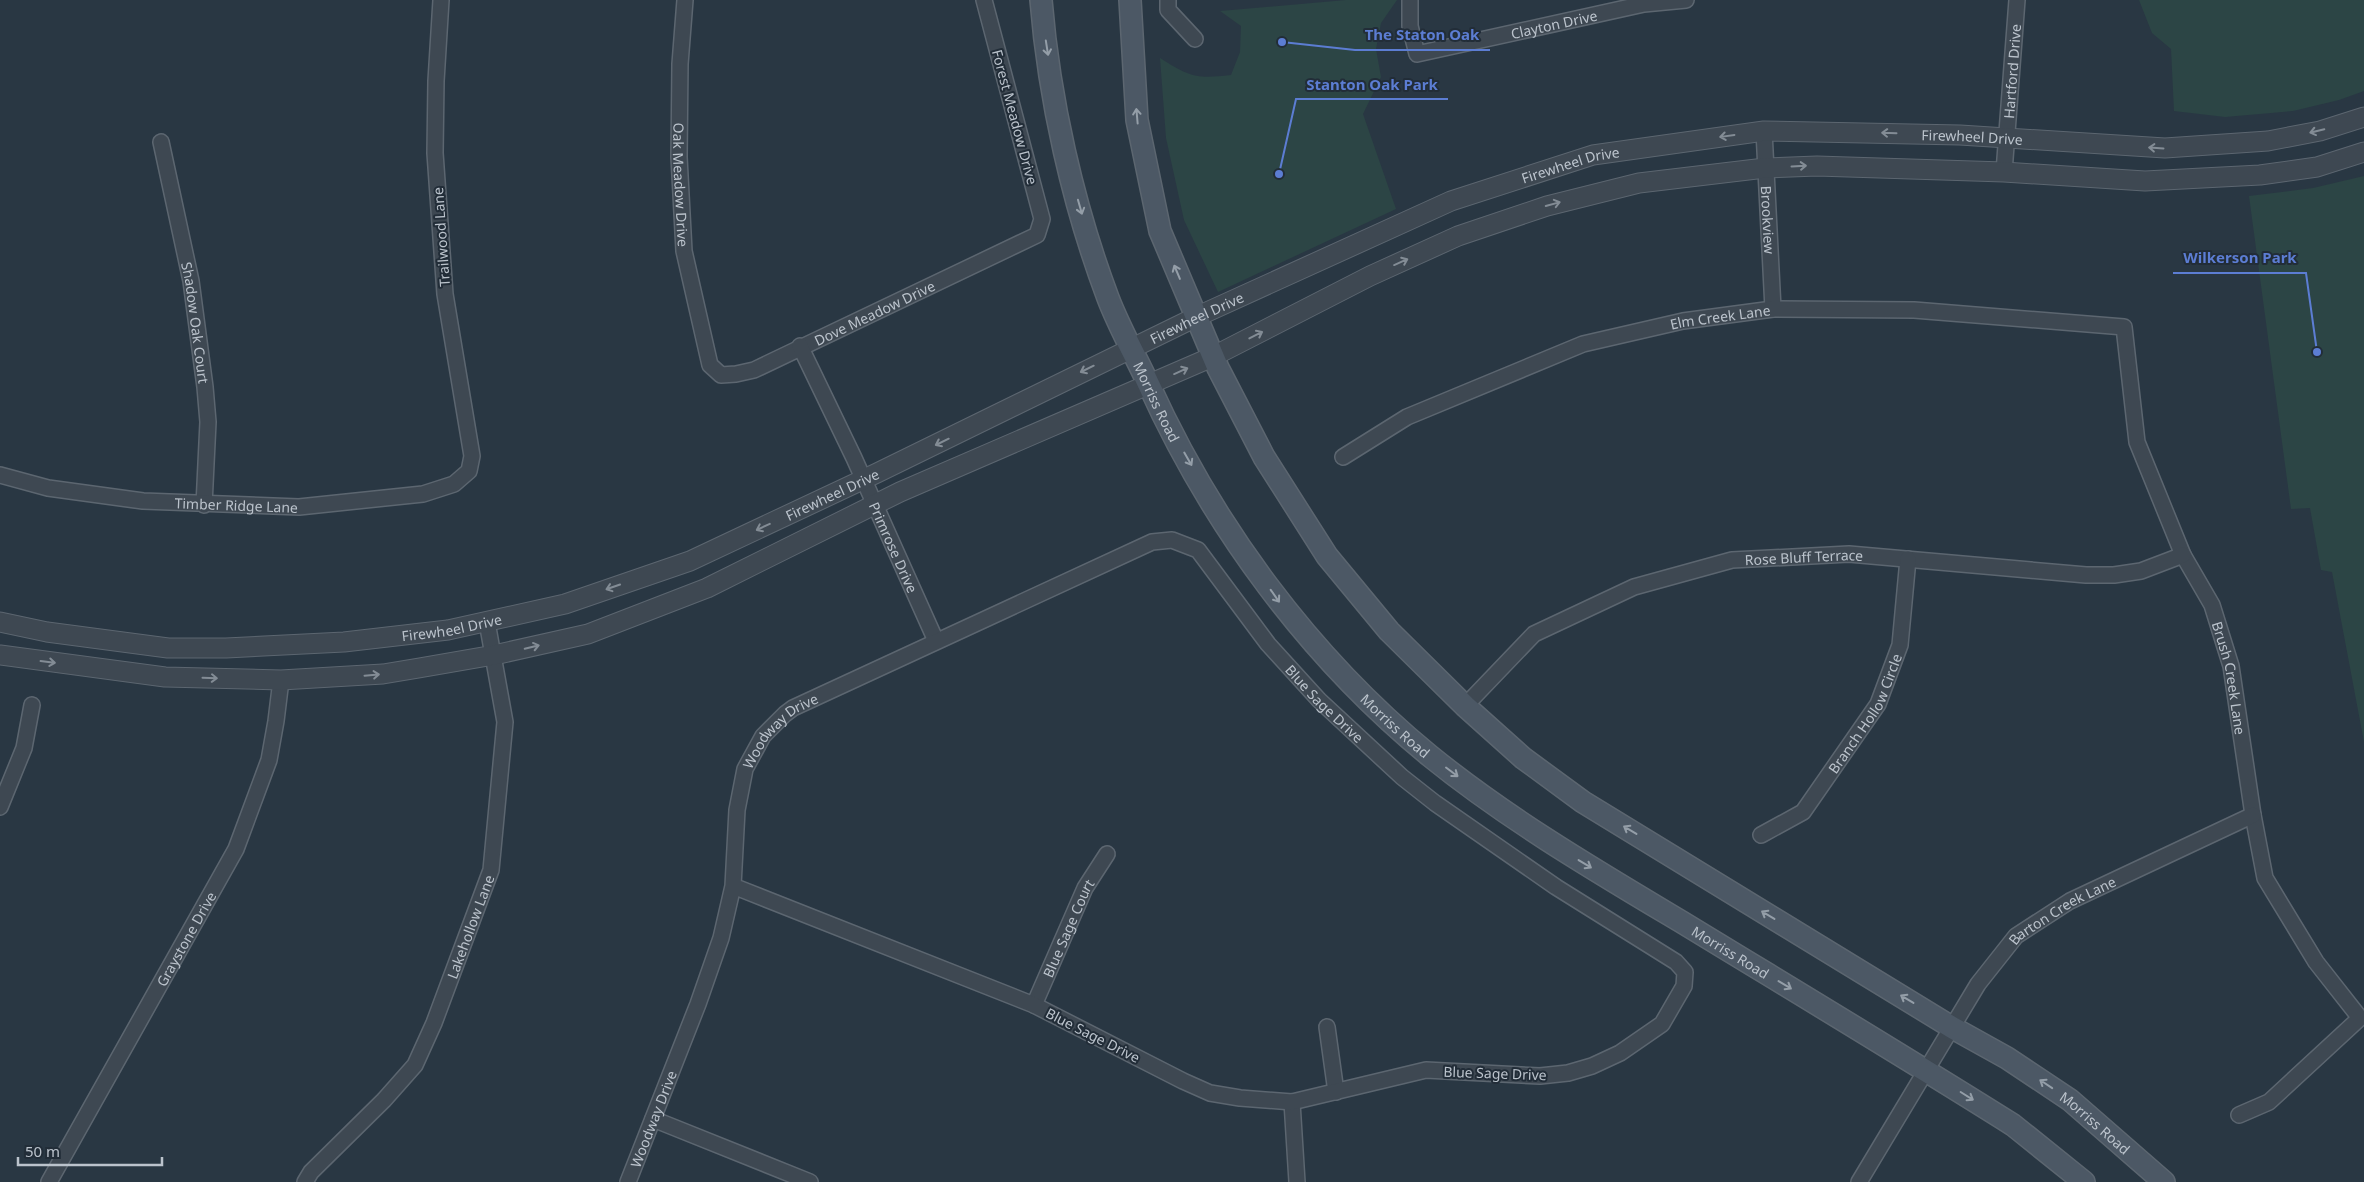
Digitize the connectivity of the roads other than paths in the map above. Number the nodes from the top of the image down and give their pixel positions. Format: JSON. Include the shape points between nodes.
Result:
{"nodes":[{"id":1,"x":442,"y":0,"type":"edge"},
{"id":2,"x":685,"y":0,"type":"edge"},
{"id":3,"x":984,"y":0,"type":"edge"},
{"id":4,"x":1041,"y":0,"type":"edge"},
{"id":5,"x":1130,"y":0,"type":"edge"},
{"id":6,"x":1168,"y":0,"type":"edge"},
{"id":7,"x":1410,"y":0,"type":"edge"},
{"id":8,"x":1686,"y":0,"type":"edge"},
{"id":9,"x":2017,"y":0,"type":"edge"},
{"id":10,"x":1195,"y":39,"type":"dead end"},
{"id":11,"x":2364,"y":117,"type":"edge"},
{"id":12,"x":1764,"y":131,"type":"junction"},
{"id":13,"x":2006,"y":138,"type":"junction"},
{"id":14,"x":161,"y":142,"type":"dead end"},
{"id":15,"x":2364,"y":152,"type":"edge"},
{"id":16,"x":1765,"y":168,"type":"junction"},
{"id":17,"x":2004,"y":172,"type":"junction"},
{"id":18,"x":1037,"y":234,"type":"joint"},
{"id":19,"x":1773,"y":309,"type":"junction"},
{"id":20,"x":1196,"y":317,"type":"junction"},
{"id":21,"x":2124,"y":327,"type":"joint"},
{"id":22,"x":800,"y":346,"type":"junction"},
{"id":23,"x":1132,"y":350,"type":"junction"},
{"id":24,"x":1212,"y":357,"type":"junction"},
{"id":25,"x":710,"y":366,"type":"joint"},
{"id":26,"x":1149,"y":385,"type":"junction"},
{"id":27,"x":1343,"y":457,"type":"dead end"},
{"id":28,"x":469,"y":472,"type":"joint"},
{"id":29,"x":0,"y":477,"type":"edge"},
{"id":30,"x":864,"y":480,"type":"junction"},
{"id":31,"x":875,"y":504,"type":"junction"},
{"id":32,"x":204,"y":505,"type":"junction"},
{"id":33,"x":2184,"y":555,"type":"junction"},
{"id":34,"x":1908,"y":559,"type":"junction"},
{"id":35,"x":1209,"y":566,"type":"joint"},
{"id":36,"x":0,"y":622,"type":"edge"},
{"id":37,"x":487,"y":622,"type":"junction"},
{"id":38,"x":936,"y":640,"type":"junction"},
{"id":39,"x":0,"y":655,"type":"edge"},
{"id":40,"x":494,"y":655,"type":"junction"},
{"id":41,"x":281,"y":680,"type":"junction"},
{"id":42,"x":32,"y":705,"type":"dead end"},
{"id":43,"x":1465,"y":706,"type":"junction"},
{"id":44,"x":0,"y":807,"type":"edge"},
{"id":45,"x":2253,"y":815,"type":"junction"},
{"id":46,"x":1761,"y":835,"type":"dead end"},
{"id":47,"x":1107,"y":854,"type":"dead end"},
{"id":48,"x":733,"y":886,"type":"junction"},
{"id":49,"x":1034,"y":1005,"type":"junction"},
{"id":50,"x":1327,"y":1027,"type":"dead end"},
{"id":51,"x":1953,"y":1028,"type":"junction"},
{"id":52,"x":1926,"y":1070,"type":"junction"},
{"id":53,"x":1336,"y":1092,"type":"junction"},
{"id":54,"x":1292,"y":1102,"type":"junction"},
{"id":55,"x":2239,"y":1115,"type":"dead end"},
{"id":56,"x":653,"y":1119,"type":"junction"},
{"id":57,"x":49,"y":1182,"type":"edge"},
{"id":58,"x":305,"y":1182,"type":"edge"},
{"id":59,"x":628,"y":1182,"type":"edge"},
{"id":60,"x":810,"y":1182,"type":"edge"},
{"id":61,"x":1297,"y":1182,"type":"edge"},
{"id":62,"x":1859,"y":1182,"type":"edge"},
{"id":63,"x":2084,"y":1182,"type":"edge"},
{"id":64,"x":2164,"y":1182,"type":"edge"}],
"edges":[{"from":1,"to":28,"type":"street","name":"Trailwood Lane","via":[[435,153],[445,294],[472,456]]},
{"from":2,"to":25,"type":"street","name":"Oak Meadow Drive","via":[[680,64],[679,157],[684,251]]},
{"from":3,"to":18,"type":"street","name":"Forest Meadow Drive","via":[[1042,220]]},
{"from":4,"to":23,"type":"main road","name":"Morriss Road","one_way":true,"via":[[1064,149],[1108,300]]},
{"from":20,"to":5,"type":"main road","name":"Morriss Road","one_way":true,"via":[[1160,231],[1137,120]]},
{"from":6,"to":10,"type":"street","via":[[1168,10]]},
{"from":7,"to":8,"type":"street","name":"Clayton Drive","via":[[1410,26],[1418,54],[1644,4]]},
{"from":9,"to":13,"type":"street","name":"Hartford Drive"},
{"from":11,"to":13,"type":"street","name":"Firewheel Drive","one_way":true,"via":[[2320,131],[2268,141],[2165,148]]},
{"from":13,"to":12,"type":"street","name":"Firewheel Drive","one_way":true},
{"from":12,"to":16,"type":"street","name":"Brookview"},
{"from":12,"to":20,"type":"street","name":"Firewheel Drive","one_way":true,"via":[[1593,155],[1479,192]]},
{"from":13,"to":17,"type":"street","name":"Hartford Drive"},
{"from":14,"to":32,"type":"street","name":"Shadow Oak Court","via":[[191,281],[205,387],[208,422]]},
{"from":15,"to":17,"type":"street","name":"Firewheel Drive","via":[[2317,167],[2260,175],[2145,181]]},
{"from":16,"to":17,"type":"street","name":"Firewheel Drive","one_way":true,"via":[[1888,167]]},
{"from":16,"to":19,"type":"street","name":"Brookview"},
{"from":24,"to":16,"type":"street","name":"Firewheel Drive","one_way":true,"via":[[1370,276],[1458,236],[1546,206],[1639,183]]},
{"from":18,"to":22,"type":"street","name":"Dove Meadow Drive"},
{"from":19,"to":21,"type":"street","name":"Elm Creek Lane","via":[[1914,310]]},
{"from":19,"to":27,"type":"street","name":"Elm Creek Lane","via":[[1683,321],[1583,344],[1406,416]]},
{"from":20,"to":23,"type":"street","name":"Firewheel Drive"},
{"from":20,"to":24,"type":"main road","name":"Morriss Road"},
{"from":21,"to":33,"type":"street","name":"Brush Creek Lane","via":[[2137,442]]},
{"from":22,"to":25,"type":"street","name":"Dove Meadow Drive","via":[[754,370],[736,374],[721,375]]},
{"from":22,"to":30,"type":"street","name":"Primrose Drive"},
{"from":23,"to":26,"type":"main road","name":"Morriss Road"},
{"from":23,"to":30,"type":"street","name":"Firewheel Drive","one_way":true},
{"from":26,"to":24,"type":"street","name":"Firewheel Drive","one_way":true},
{"from":24,"to":43,"type":"main road","name":"Morriss Road","via":[[1264,457],[1327,556],[1389,631]]},
{"from":26,"to":31,"type":"street","name":"Firewheel Drive"},
{"from":26,"to":52,"type":"main road","name":"Morriss Road","one_way":true,"via":[[1223,522],[1281,604],[1336,668],[1394,726],[1543,838]]},
{"from":28,"to":32,"type":"street","name":"Timber Ridge Lane","via":[[454,484],[423,494],[299,507]]},
{"from":29,"to":32,"type":"street","name":"Timber Ridge Lane","via":[[48,488],[143,501]]},
{"from":30,"to":31,"type":"street","name":"Primrose Drive"},
{"from":30,"to":37,"type":"street","name":"Firewheel Drive","one_way":true,"via":[[690,561],[566,604]]},
{"from":31,"to":38,"type":"street","name":"Primrose Drive"},
{"from":40,"to":31,"type":"street","name":"Firewheel Drive","one_way":true,"via":[[588,634],[707,588]]},
{"from":33,"to":34,"type":"street","name":"Rose Bluff Terrace","via":[[2141,571],[2114,575]]},
{"from":33,"to":45,"type":"street","name":"Brush Creek Lane","via":[[2212,605],[2231,666]]},
{"from":34,"to":43,"type":"street","name":"Rose Bluff Terrace","via":[[1849,554],[1732,560],[1634,587],[1534,634]]},
{"from":34,"to":46,"type":"street","name":"Branch Hollow Circle","via":[[1900,645],[1878,704],[1803,812]]},
{"from":35,"to":38,"type":"street","name":"Woodway Drive","via":[[1198,550],[1186,544],[1172,540],[1152,542]]},
{"from":35,"to":53,"type":"street","name":"Blue Sage Drive","via":[[1274,651],[1319,700],[1402,777],[1540,876],[1676,962],[1685,972],[1684,986],[1662,1024],[1620,1053],[1592,1066],[1540,1076],[1426,1070]]},
{"from":36,"to":37,"type":"street","name":"Firewheel Drive","via":[[46,632],[168,648],[206,648],[344,642],[448,630]]},
{"from":37,"to":40,"type":"street","name":"Lakehollow Lane"},
{"from":38,"to":48,"type":"street","name":"Woodway Drive","via":[[793,708],[763,736],[740,785]]},
{"from":39,"to":41,"type":"street","name":"Firewheel Drive","one_way":true,"via":[[165,677]]},
{"from":41,"to":40,"type":"street","name":"Firewheel Drive","one_way":true,"via":[[383,674]]},
{"from":40,"to":58,"type":"street","name":"Lakehollow Lane","via":[[505,722],[491,870],[415,1065]]},
{"from":41,"to":57,"type":"street","name":"Graystone Drive","via":[[269,760],[236,849]]},
{"from":42,"to":44,"type":"street","via":[[24,748]]},
{"from":51,"to":43,"type":"main road","name":"Morriss Road","one_way":true,"via":[[1584,802],[1523,758]]},
{"from":45,"to":51,"type":"street","name":"Barton Creek Lane","via":[[2070,901],[2016,936],[1978,984]]},
{"from":45,"to":55,"type":"street","name":"Brush Creek Lane","via":[[2265,878],[2316,962],[2360,1018],[2269,1102]]},
{"from":47,"to":49,"type":"street","name":"Blue Sage Court","via":[[1085,888]]},
{"from":48,"to":49,"type":"street","name":"Blue Sage Drive"},
{"from":48,"to":56,"type":"street","name":"Woodway Drive","via":[[721,938]]},
{"from":49,"to":54,"type":"street","name":"Blue Sage Drive","via":[[1183,1082],[1240,1098]]},
{"from":50,"to":53,"type":"street"},
{"from":51,"to":52,"type":"street","name":"Barton Creek Lane"},
{"from":64,"to":51,"type":"main road","name":"Morriss Road","one_way":true,"via":[[2070,1100],[2008,1058]]},
{"from":52,"to":62,"type":"street","name":"Barton Creek Lane"},
{"from":52,"to":63,"type":"main road","name":"Morriss Road","one_way":true,"via":[[2013,1125]]},
{"from":53,"to":54,"type":"street","name":"Blue Sage Drive"},
{"from":54,"to":61,"type":"street"},
{"from":56,"to":59,"type":"street","name":"Woodway Drive"},
{"from":56,"to":60,"type":"street"}]}
